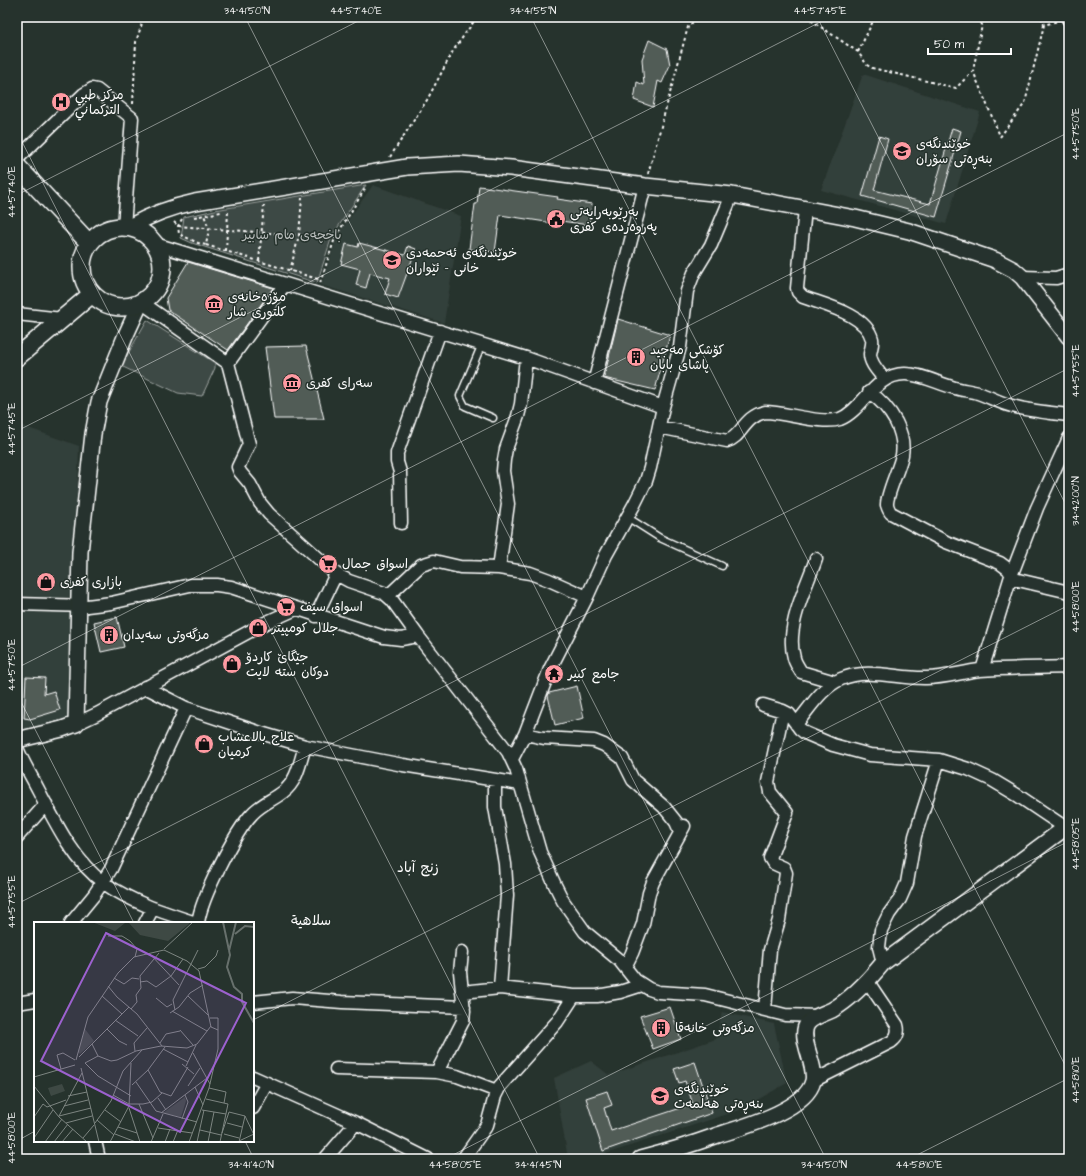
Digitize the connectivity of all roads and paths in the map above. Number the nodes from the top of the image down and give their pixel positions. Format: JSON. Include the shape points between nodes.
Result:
{"nodes":[{"id":1,"x":144,"y":17,"type":"edge"},
{"id":2,"x":477,"y":17,"type":"edge"},
{"id":3,"x":698,"y":17,"type":"edge"},
{"id":4,"x":806,"y":17,"type":"edge"},
{"id":5,"x":875,"y":17,"type":"edge"},
{"id":6,"x":979,"y":17,"type":"edge"},
{"id":7,"x":1041,"y":17,"type":"edge"},
{"id":8,"x":1068,"y":19,"type":"edge"},
{"id":9,"x":1044,"y":25,"type":"junction"},
{"id":10,"x":858,"y":52,"type":"junction"},
{"id":11,"x":972,"y":71,"type":"junction"},
{"id":12,"x":132,"y":118,"type":"junction"},
{"id":13,"x":17,"y":159,"type":"edge"},
{"id":14,"x":17,"y":166,"type":"edge"},
{"id":15,"x":378,"y":172,"type":"junction"},
{"id":16,"x":645,"y":186,"type":"junction"},
{"id":17,"x":732,"y":195,"type":"junction"},
{"id":18,"x":302,"y":198,"type":"dead end"},
{"id":19,"x":264,"y":205,"type":"dead end"},
{"id":20,"x":805,"y":209,"type":"junction"},
{"id":21,"x":163,"y":211,"type":"junction"},
{"id":22,"x":228,"y":211,"type":"dead end"},
{"id":23,"x":204,"y":215,"type":"dead end"},
{"id":24,"x":178,"y":226,"type":"junction"},
{"id":25,"x":126,"y":227,"type":"junction"},
{"id":26,"x":209,"y":229,"type":"junction"},
{"id":27,"x":227,"y":230,"type":"junction"},
{"id":28,"x":262,"y":233,"type":"junction"},
{"id":29,"x":299,"y":236,"type":"junction"},
{"id":30,"x":334,"y":238,"type":"junction"},
{"id":31,"x":89,"y":243,"type":"junction"},
{"id":32,"x":155,"y":244,"type":"junction"},
{"id":33,"x":206,"y":245,"type":"junction"},
{"id":34,"x":226,"y":251,"type":"junction"},
{"id":35,"x":260,"y":261,"type":"junction"},
{"id":36,"x":290,"y":271,"type":"junction"},
{"id":37,"x":1069,"y":274,"type":"edge"},
{"id":38,"x":1022,"y":277,"type":"junction"},
{"id":39,"x":321,"y":280,"type":"junction"},
{"id":40,"x":285,"y":284,"type":"junction"},
{"id":41,"x":92,"y":294,"type":"junction"},
{"id":42,"x":316,"y":294,"type":"junction"},
{"id":43,"x":141,"y":302,"type":"junction"},
{"id":44,"x":17,"y":314,"type":"edge"},
{"id":45,"x":62,"y":319,"type":"junction"},
{"id":46,"x":440,"y":331,"type":"junction"},
{"id":47,"x":1069,"y":337,"type":"edge"},
{"id":48,"x":482,"y":344,"type":"junction"},
{"id":49,"x":17,"y":358,"type":"edge"},
{"id":50,"x":526,"y":358,"type":"junction"},
{"id":51,"x":228,"y":363,"type":"junction"},
{"id":52,"x":885,"y":380,"type":"junction"},
{"id":53,"x":594,"y":382,"type":"junction"},
{"id":54,"x":869,"y":392,"type":"junction"},
{"id":55,"x":663,"y":407,"type":"junction"},
{"id":56,"x":1069,"y":415,"type":"edge"},
{"id":57,"x":493,"y":418,"type":"dead end"},
{"id":58,"x":659,"y":427,"type":"junction"},
{"id":59,"x":1069,"y":438,"type":"edge"},
{"id":60,"x":627,"y":517,"type":"junction"},
{"id":61,"x":401,"y":523,"type":"dead end"},
{"id":62,"x":816,"y":559,"type":"dead end"},
{"id":63,"x":722,"y":566,"type":"dead end"},
{"id":64,"x":499,"y":568,"type":"junction"},
{"id":65,"x":336,"y":574,"type":"junction"},
{"id":66,"x":1011,"y":576,"type":"junction"},
{"id":67,"x":1069,"y":592,"type":"edge"},
{"id":68,"x":388,"y":596,"type":"junction"},
{"id":69,"x":587,"y":596,"type":"junction"},
{"id":70,"x":17,"y":605,"type":"edge"},
{"id":71,"x":78,"y":606,"type":"junction"},
{"id":72,"x":296,"y":609,"type":"junction"},
{"id":73,"x":316,"y":616,"type":"junction"},
{"id":74,"x":418,"y":636,"type":"junction"},
{"id":75,"x":1069,"y":667,"type":"edge"},
{"id":76,"x":982,"y":670,"type":"junction"},
{"id":77,"x":835,"y":682,"type":"junction"},
{"id":78,"x":145,"y":687,"type":"junction"},
{"id":79,"x":763,"y":705,"type":"dead end"},
{"id":80,"x":186,"y":708,"type":"junction"},
{"id":81,"x":783,"y":711,"type":"junction"},
{"id":82,"x":76,"y":724,"type":"junction"},
{"id":83,"x":796,"y":724,"type":"junction"},
{"id":84,"x":524,"y":734,"type":"junction"},
{"id":85,"x":17,"y":740,"type":"edge"},
{"id":86,"x":305,"y":746,"type":"junction"},
{"id":87,"x":17,"y":748,"type":"edge"},
{"id":88,"x":512,"y":759,"type":"junction"},
{"id":89,"x":940,"y":760,"type":"junction"},
{"id":90,"x":495,"y":780,"type":"junction"},
{"id":91,"x":520,"y":784,"type":"junction"},
{"id":92,"x":46,"y":804,"type":"junction"},
{"id":93,"x":1067,"y":826,"type":"edge"},
{"id":94,"x":17,"y":837,"type":"edge"},
{"id":95,"x":103,"y":883,"type":"junction"},
{"id":96,"x":153,"y":908,"type":"junction"},
{"id":97,"x":72,"y":922,"type":"edge"},
{"id":98,"x":146,"y":922,"type":"edge"},
{"id":99,"x":194,"y":922,"type":"edge"},
{"id":100,"x":197,"y":922,"type":"edge"},
{"id":101,"x":462,"y":952,"type":"dead end"},
{"id":102,"x":883,"y":963,"type":"junction"},
{"id":103,"x":625,"y":966,"type":"junction"},
{"id":104,"x":868,"y":982,"type":"junction"},
{"id":105,"x":642,"y":985,"type":"junction"},
{"id":106,"x":500,"y":988,"type":"junction"},
{"id":107,"x":462,"y":992,"type":"junction"},
{"id":108,"x":574,"y":996,"type":"junction"},
{"id":109,"x":34,"y":1000,"type":"edge"},
{"id":110,"x":254,"y":1002,"type":"edge"},
{"id":111,"x":17,"y":1003,"type":"edge"},
{"id":112,"x":464,"y":1007,"type":"junction"},
{"id":113,"x":765,"y":1010,"type":"junction"},
{"id":114,"x":818,"y":1016,"type":"junction"},
{"id":115,"x":336,"y":1069,"type":"dead end"},
{"id":116,"x":438,"y":1072,"type":"junction"},
{"id":117,"x":254,"y":1077,"type":"edge"},
{"id":118,"x":813,"y":1081,"type":"junction"},
{"id":119,"x":267,"y":1083,"type":"junction"},
{"id":120,"x":497,"y":1091,"type":"junction"},
{"id":121,"x":254,"y":1106,"type":"edge"},
{"id":122,"x":356,"y":1122,"type":"junction"},
{"id":123,"x":95,"y":1142,"type":"edge"},
{"id":124,"x":99,"y":1159,"type":"edge"},
{"id":125,"x":325,"y":1159,"type":"edge"},
{"id":126,"x":428,"y":1159,"type":"edge"},
{"id":127,"x":463,"y":1159,"type":"edge"},
{"id":128,"x":640,"y":1159,"type":"edge"}],
"edges":[{"from":1,"to":12,"type":"path","via":[[136,42]]},
{"from":2,"to":15,"type":"path","via":[[453,51],[427,100]]},
{"from":3,"to":16,"type":"path","via":[[688,27]]},
{"from":4,"to":10,"type":"path"},
{"from":5,"to":10,"type":"path"},
{"from":6,"to":11,"type":"path","via":[[982,25]]},
{"from":7,"to":9,"type":"path"},
{"from":8,"to":9,"type":"path"},
{"from":9,"to":11,"type":"path","via":[[1025,103],[1000,137]]},
{"from":10,"to":11,"type":"path","via":[[872,68],[956,88]]},
{"from":12,"to":13,"type":"street","via":[[97,90],[92,89]]},
{"from":12,"to":25,"type":"street"},
{"from":14,"to":31,"type":"main road"},
{"from":15,"to":16,"type":"street","via":[[433,165],[485,165]]},
{"from":15,"to":21,"type":"street","via":[[195,202]]},
{"from":15,"to":30,"type":"path"},
{"from":16,"to":17,"type":"street"},
{"from":16,"to":53,"type":"street"},
{"from":17,"to":20,"type":"street"},
{"from":17,"to":55,"type":"street","via":[[711,245],[694,273],[687,291],[680,347]]},
{"from":18,"to":29,"type":"path"},
{"from":19,"to":28,"type":"path"},
{"from":20,"to":38,"type":"street","via":[[909,231],[996,260]]},
{"from":20,"to":52,"type":"street","via":[[798,292],[803,297],[847,313],[866,327],[872,341],[872,362]]},
{"from":21,"to":24,"type":"path"},
{"from":21,"to":25,"type":"street"},
{"from":22,"to":27,"type":"path"},
{"from":23,"to":26,"type":"path"},
{"from":24,"to":26,"type":"path"},
{"from":24,"to":33,"type":"path","via":[[179,234]]},
{"from":25,"to":31,"type":"main road","via":[[104,230]]},
{"from":25,"to":32,"type":"main road","via":[[143,233]]},
{"from":26,"to":27,"type":"path"},
{"from":26,"to":33,"type":"path"},
{"from":27,"to":28,"type":"path"},
{"from":27,"to":34,"type":"path"},
{"from":28,"to":29,"type":"path"},
{"from":28,"to":35,"type":"path"},
{"from":29,"to":30,"type":"path"},
{"from":29,"to":36,"type":"path"},
{"from":30,"to":39,"type":"path"},
{"from":31,"to":41,"type":"main road","via":[[83,256],[82,269],[85,282]]},
{"from":32,"to":40,"type":"street"},
{"from":32,"to":43,"type":"main road","via":[[160,254],[161,276],[154,291]]},
{"from":33,"to":34,"type":"path"},
{"from":34,"to":35,"type":"path"},
{"from":35,"to":36,"type":"path"},
{"from":36,"to":39,"type":"path"},
{"from":37,"to":38,"type":"street","via":[[1056,278]]},
{"from":38,"to":47,"type":"street"},
{"from":39,"to":42,"type":"path"},
{"from":40,"to":42,"type":"street"},
{"from":40,"to":51,"type":"street"},
{"from":41,"to":43,"type":"main road","via":[[102,302],[115,307],[128,307]]},
{"from":41,"to":45,"type":"main road"},
{"from":42,"to":46,"type":"street"},
{"from":43,"to":51,"type":"street"},
{"from":43,"to":71,"type":"street","via":[[117,354],[96,418],[82,525]]},
{"from":44,"to":45,"type":"street"},
{"from":45,"to":49,"type":"main road"},
{"from":46,"to":48,"type":"street"},
{"from":46,"to":61,"type":"street","via":[[397,453]]},
{"from":48,"to":50,"type":"street"},
{"from":48,"to":57,"type":"lane","via":[[460,396],[464,406]]},
{"from":50,"to":53,"type":"street"},
{"from":50,"to":64,"type":"street","via":[[521,404],[504,460],[503,472],[508,504]]},
{"from":51,"to":65,"type":"street","via":[[249,444],[238,464],[240,472],[269,514]]},
{"from":52,"to":54,"type":"street"},
{"from":52,"to":56,"type":"street","via":[[894,375],[907,374],[978,393],[1011,406]]},
{"from":53,"to":55,"type":"street"},
{"from":54,"to":58,"type":"street","via":[[845,416],[833,420],[770,412],[759,413],[749,419],[735,438],[727,441]]},
{"from":54,"to":66,"type":"street","via":[[887,407],[902,439],[901,461],[887,501],[889,511],[946,542],[1000,563],[1008,569]]},
{"from":55,"to":58,"type":"street"},
{"from":58,"to":60,"type":"street","via":[[646,481]]},
{"from":59,"to":66,"type":"street","via":[[1037,508]]},
{"from":60,"to":63,"type":"lane","via":[[660,538]]},
{"from":60,"to":69,"type":"street"},
{"from":62,"to":77,"type":"street","via":[[795,618],[792,639],[794,658],[801,672]]},
{"from":64,"to":68,"type":"street","via":[[473,568],[430,562],[417,568]]},
{"from":64,"to":69,"type":"street","via":[[539,576]]},
{"from":65,"to":68,"type":"street"},
{"from":65,"to":73,"type":"street"},
{"from":66,"to":67,"type":"street","via":[[1016,580]]},
{"from":66,"to":76,"type":"street"},
{"from":68,"to":74,"type":"street"},
{"from":69,"to":84,"type":"street","via":[[550,669]]},
{"from":70,"to":71,"type":"street"},
{"from":71,"to":72,"type":"street","via":[[111,603],[176,587],[204,584],[231,587]]},
{"from":71,"to":82,"type":"street"},
{"from":72,"to":73,"type":"street"},
{"from":72,"to":78,"type":"street"},
{"from":73,"to":74,"type":"street","via":[[392,639]]},
{"from":74,"to":88,"type":"street"},
{"from":75,"to":76,"type":"street"},
{"from":76,"to":77,"type":"street","via":[[934,678],[883,674],[857,675]]},
{"from":77,"to":83,"type":"street","via":[[823,691]]},
{"from":78,"to":80,"type":"street"},
{"from":78,"to":82,"type":"street"},
{"from":79,"to":81,"type":"street"},
{"from":80,"to":86,"type":"street"},
{"from":80,"to":95,"type":"street","via":[[119,854]]},
{"from":81,"to":83,"type":"street","via":[[789,714]]},
{"from":81,"to":113,"type":"street","via":[[768,782],[770,792],[786,813],[770,858],[773,863],[784,868],[786,873],[779,920],[770,950]]},
{"from":82,"to":85,"type":"street"},
{"from":83,"to":89,"type":"street","via":[[810,736],[851,751],[888,757]]},
{"from":84,"to":88,"type":"street"},
{"from":84,"to":103,"type":"street","via":[[594,741],[604,745],[622,758],[633,780],[664,807],[682,829],[653,882],[643,924]]},
{"from":86,"to":90,"type":"street"},
{"from":86,"to":100,"type":"street","via":[[288,788],[252,814],[236,836],[202,906]]},
{"from":87,"to":92,"type":"street"},
{"from":88,"to":91,"type":"street"},
{"from":89,"to":93,"type":"street","via":[[992,780]]},
{"from":89,"to":102,"type":"street","via":[[915,836],[904,892],[881,930],[879,947]]},
{"from":90,"to":91,"type":"street"},
{"from":90,"to":106,"type":"street","via":[[495,807],[508,895]]},
{"from":91,"to":103,"type":"street","via":[[540,852],[563,901],[585,932]]},
{"from":92,"to":94,"type":"street"},
{"from":92,"to":95,"type":"street","via":[[69,845]]},
{"from":93,"to":102,"type":"street"},
{"from":95,"to":96,"type":"street"},
{"from":95,"to":97,"type":"street"},
{"from":96,"to":98,"type":"street"},
{"from":96,"to":99,"type":"street"},
{"from":101,"to":107,"type":"street"},
{"from":102,"to":104,"type":"street"},
{"from":103,"to":105,"type":"street"},
{"from":104,"to":114,"type":"street","via":[[832,1010]]},
{"from":104,"to":118,"type":"street","via":[[897,1025],[896,1038]]},
{"from":105,"to":108,"type":"street","via":[[608,994]]},
{"from":105,"to":113,"type":"street","via":[[658,992],[705,995]]},
{"from":106,"to":107,"type":"street"},
{"from":106,"to":108,"type":"street"},
{"from":107,"to":112,"type":"street"},
{"from":108,"to":120,"type":"street","via":[[557,1022]]},
{"from":109,"to":111,"type":"street"},
{"from":110,"to":112,"type":"street","via":[[292,998]]},
{"from":112,"to":116,"type":"street","via":[[461,1026]]},
{"from":113,"to":114,"type":"street","via":[[785,1015]]},
{"from":114,"to":118,"type":"street","via":[[805,1028]]},
{"from":115,"to":116,"type":"street"},
{"from":116,"to":120,"type":"street","via":[[457,1076]]},
{"from":117,"to":119,"type":"street"},
{"from":118,"to":128,"type":"street","via":[[807,1093],[797,1102],[758,1123]]},
{"from":119,"to":121,"type":"street"},
{"from":119,"to":122,"type":"street"},
{"from":120,"to":127,"type":"street","via":[[487,1125]]},
{"from":122,"to":125,"type":"street"},
{"from":122,"to":126,"type":"street"},
{"from":123,"to":124,"type":"street"}]}
